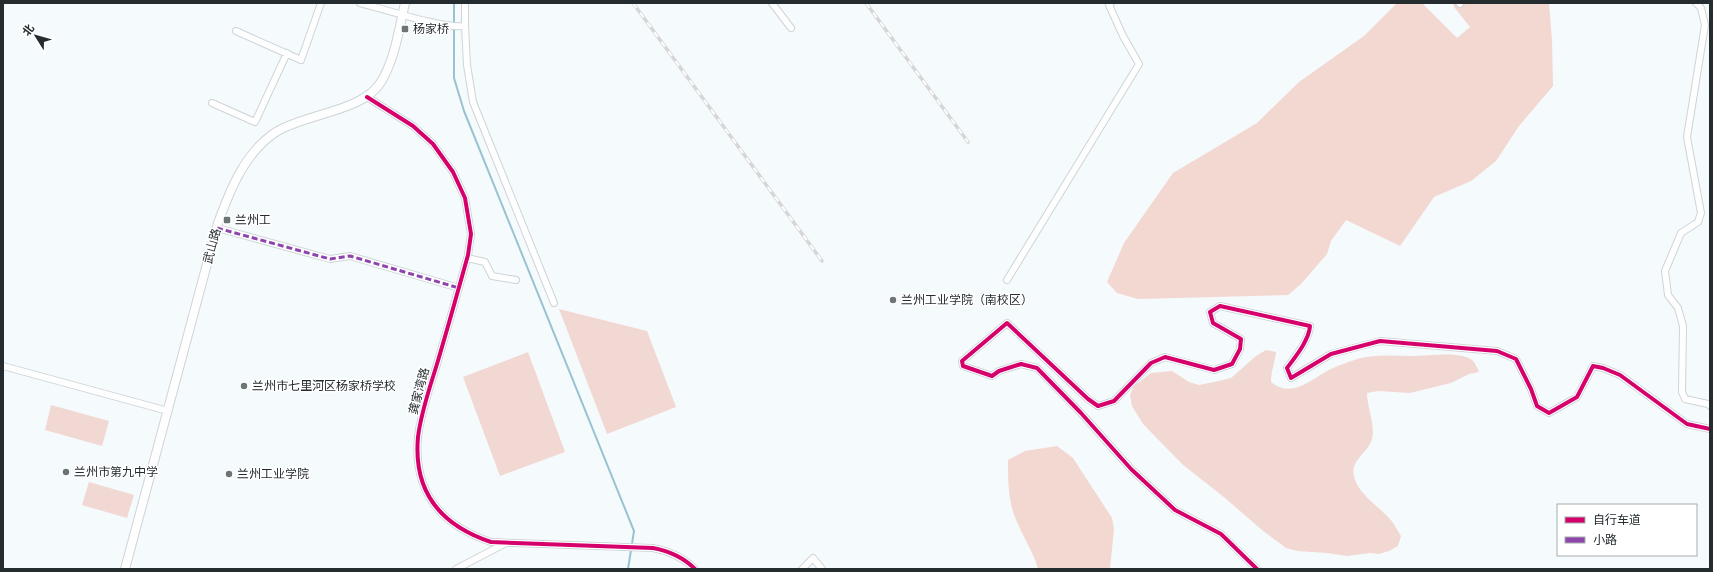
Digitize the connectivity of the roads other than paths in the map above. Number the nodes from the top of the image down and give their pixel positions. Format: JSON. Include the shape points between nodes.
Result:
{"nodes":[{"id":1,"x":321,"y":3,"type":"edge"},
{"id":2,"x":360,"y":3,"type":"edge"},
{"id":3,"x":405,"y":3,"type":"edge"},
{"id":4,"x":465,"y":3,"type":"edge"},
{"id":5,"x":772,"y":3,"type":"edge"},
{"id":6,"x":1111,"y":3,"type":"edge"},
{"id":7,"x":1696,"y":3,"type":"edge"},
{"id":8,"x":402,"y":15,"type":"junction"},
{"id":9,"x":462,"y":26,"type":"junction"},
{"id":10,"x":791,"y":28,"type":"dead end"},
{"id":11,"x":236,"y":31,"type":"dead end"},
{"id":12,"x":287,"y":54,"type":"junction"},
{"id":13,"x":367,"y":97,"type":"junction"},
{"id":14,"x":212,"y":102,"type":"dead end"},
{"id":15,"x":217,"y":228,"type":"junction"},
{"id":16,"x":467,"y":258,"type":"junction"},
{"id":17,"x":516,"y":280,"type":"dead end"},
{"id":18,"x":1007,"y":280,"type":"dead end"},
{"id":19,"x":459,"y":288,"type":"junction"},
{"id":20,"x":554,"y":303,"type":"dead end"},
{"id":21,"x":3,"y":366,"type":"edge"},
{"id":22,"x":1710,"y":406,"type":"edge"},
{"id":23,"x":168,"y":411,"type":"junction"},
{"id":24,"x":1710,"y":430,"type":"edge"},
{"id":25,"x":507,"y":542,"type":"junction"},
{"id":26,"x":125,"y":569,"type":"edge"},
{"id":27,"x":456,"y":569,"type":"edge"},
{"id":28,"x":694,"y":569,"type":"edge"},
{"id":29,"x":802,"y":569,"type":"edge"},
{"id":30,"x":822,"y":569,"type":"edge"},
{"id":31,"x":1257,"y":569,"type":"edge"}],
"edges":[{"from":1,"to":12,"type":"street","via":[[301,60]]},
{"from":2,"to":8,"type":"street"},
{"from":3,"to":8,"type":"main road","name":"武山路"},
{"from":4,"to":9,"type":"street"},
{"from":5,"to":10,"type":"street"},
{"from":6,"to":18,"type":"street","via":[[1109,5],[1139,64]]},
{"from":7,"to":22,"type":"street","via":[[1701,8],[1705,25],[1687,137],[1701,213],[1698,222],[1681,233],[1665,271],[1668,295],[1678,308],[1683,326],[1682,392],[1686,399]]},
{"from":8,"to":9,"type":"street"},
{"from":8,"to":13,"type":"main road","name":"武山路","via":[[391,59],[381,82]]},
{"from":9,"to":20,"type":"street","via":[[473,102]]},
{"from":11,"to":12,"type":"street"},
{"from":12,"to":14,"type":"street","via":[[255,122]]},
{"from":13,"to":15,"type":"main road","name":"武山路","via":[[346,108],[295,123],[266,140],[248,160],[236,181],[226,199]]},
{"from":13,"to":16,"type":"street","name":"龚家湾路","via":[[413,126],[433,144],[453,172],[465,198],[471,234]]},
{"from":15,"to":19,"type":"street","via":[[330,259],[350,256]]},
{"from":15,"to":23,"type":"main road","name":"武山路"},
{"from":16,"to":17,"type":"street","via":[[485,262],[492,276]]},
{"from":16,"to":19,"type":"street","name":"龚家湾路"},
{"from":19,"to":25,"type":"street","name":"龚家湾路","via":[[418,436],[420,476],[426,493],[450,521],[474,536],[491,542]]},
{"from":21,"to":23,"type":"street"},
{"from":23,"to":26,"type":"main road","name":"武山路"},
{"from":24,"to":31,"type":"street","via":[[1687,424],[1620,376],[1593,366],[1578,397],[1549,413],[1537,406],[1516,359],[1497,351],[1380,341],[1331,354],[1291,378],[1287,368],[1310,333],[1310,326],[1220,306],[1210,312],[1213,323],[1241,338],[1240,350],[1232,364],[1214,370],[1165,358],[1151,363],[1114,401],[1098,406],[1007,323],[962,361],[963,366],[992,376],[1021,364],[1036,368],[1131,469],[1175,510],[1221,534]]},
{"from":25,"to":27,"type":"street"},
{"from":25,"to":28,"type":"street","name":"龚家湾路","via":[[666,550],[689,563]]},
{"from":29,"to":30,"type":"street","via":[[813,558]]}]}
